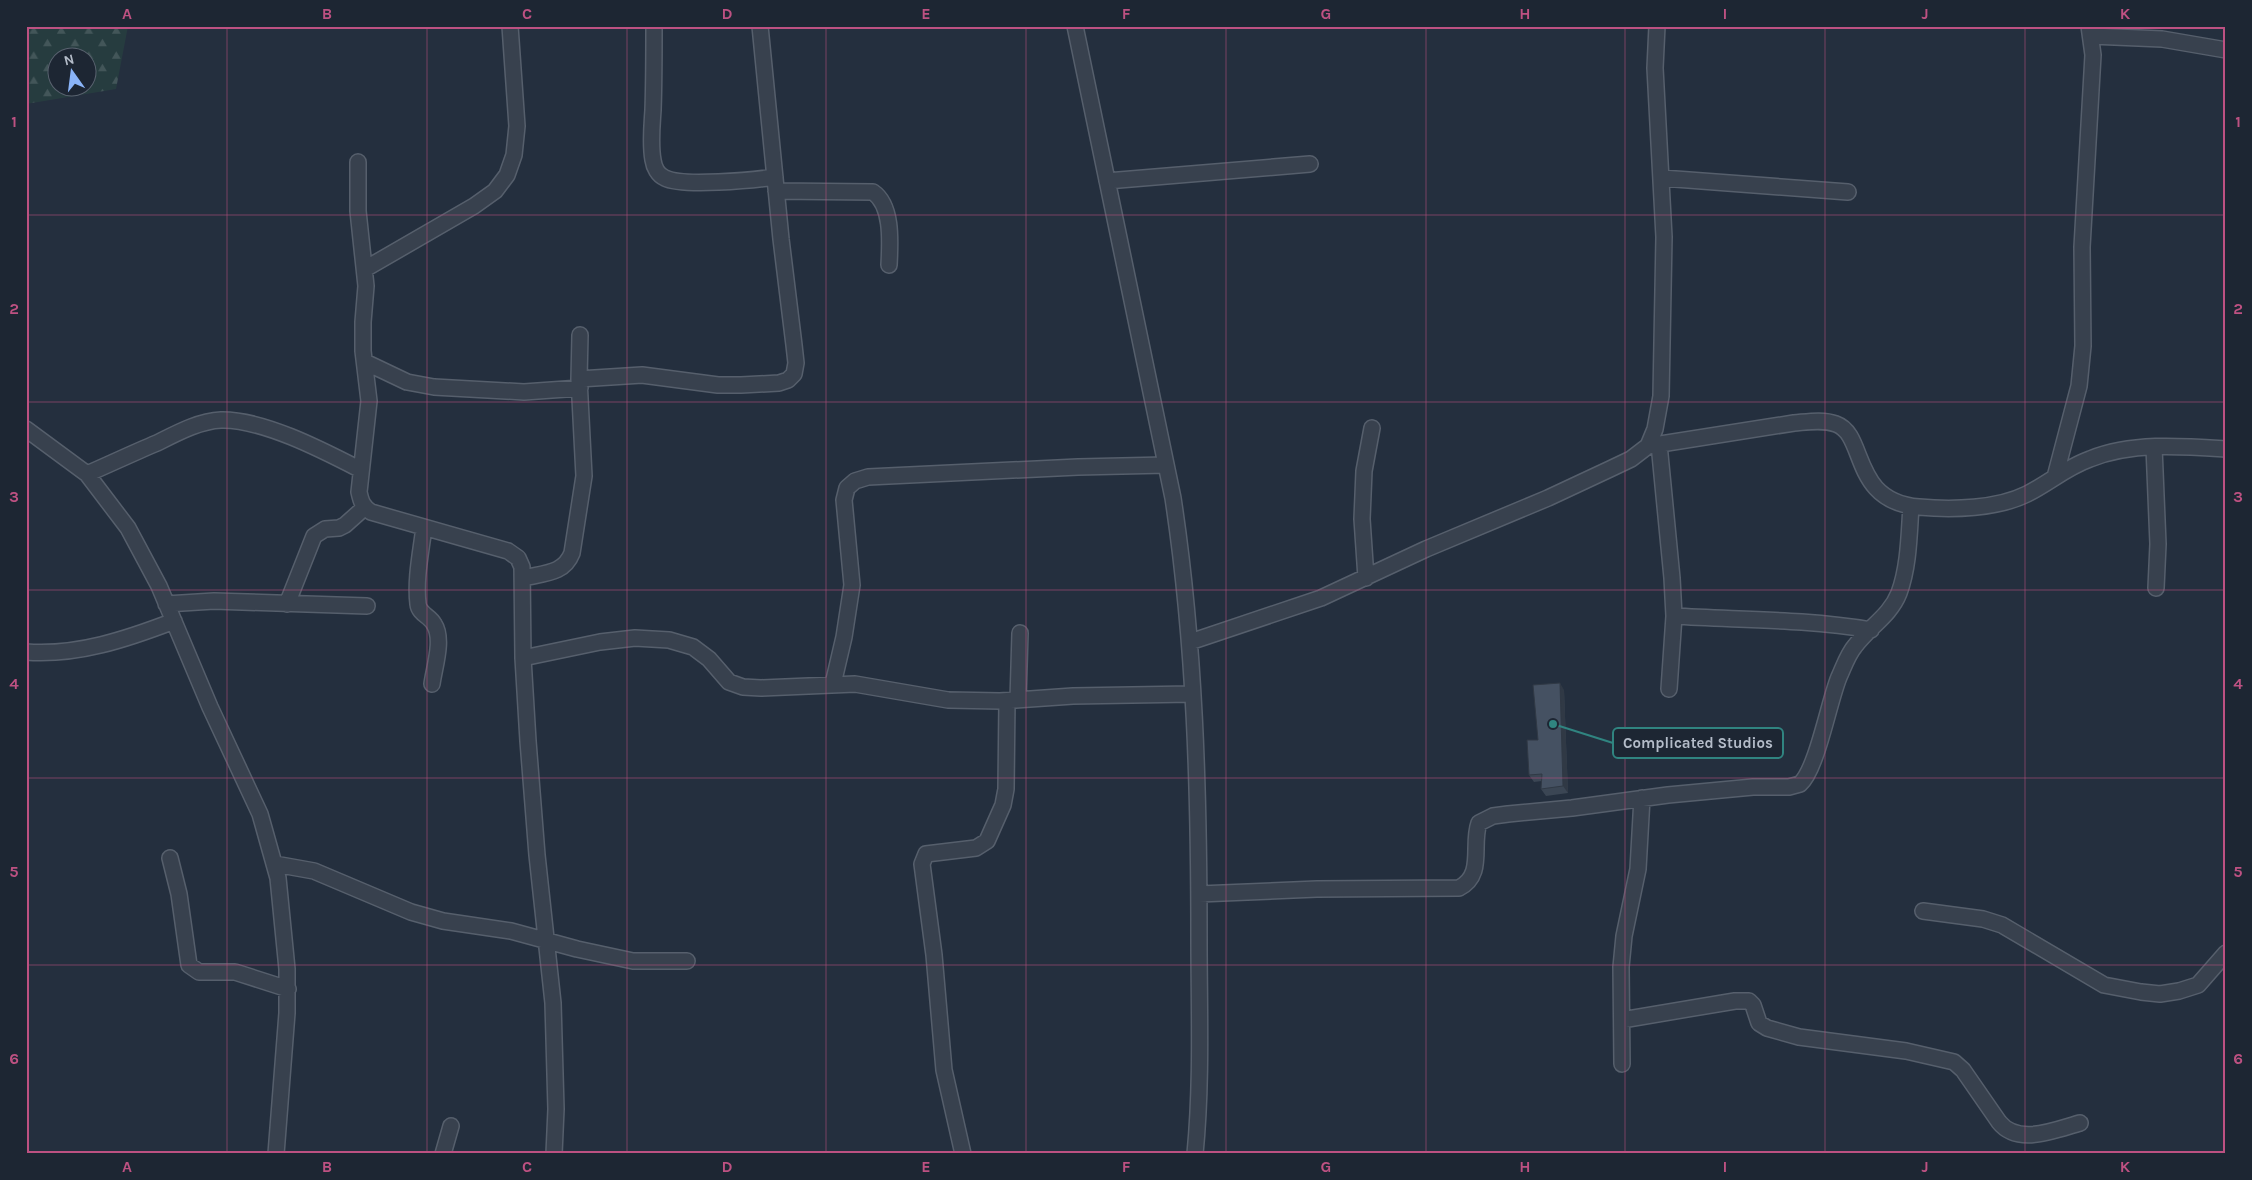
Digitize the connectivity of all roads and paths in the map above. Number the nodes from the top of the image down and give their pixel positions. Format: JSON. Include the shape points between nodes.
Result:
{"nodes":[{"id":1,"x":510,"y":26,"type":"edge"},
{"id":2,"x":654,"y":26,"type":"edge"},
{"id":3,"x":760,"y":26,"type":"edge"},
{"id":4,"x":1074,"y":26,"type":"edge"},
{"id":5,"x":1657,"y":26,"type":"edge"},
{"id":6,"x":2090,"y":31,"type":"edge"},
{"id":7,"x":2226,"y":50,"type":"edge"},
{"id":8,"x":358,"y":162,"type":"dead end"},
{"id":9,"x":1310,"y":164,"type":"dead end"},
{"id":10,"x":1662,"y":178,"type":"junction"},
{"id":11,"x":1107,"y":181,"type":"junction"},
{"id":12,"x":776,"y":184,"type":"junction"},
{"id":13,"x":1848,"y":192,"type":"dead end"},
{"id":14,"x":889,"y":266,"type":"dead end"},
{"id":15,"x":365,"y":269,"type":"junction"},
{"id":16,"x":580,"y":335,"type":"dead end"},
{"id":17,"x":365,"y":362,"type":"junction"},
{"id":18,"x":579,"y":383,"type":"junction"},
{"id":19,"x":1372,"y":428,"type":"dead end"},
{"id":20,"x":26,"y":429,"type":"edge"},
{"id":21,"x":1653,"y":445,"type":"junction"},
{"id":22,"x":2154,"y":447,"type":"junction"},
{"id":23,"x":2226,"y":449,"type":"edge"},
{"id":24,"x":1166,"y":466,"type":"junction"},
{"id":25,"x":361,"y":470,"type":"junction"},
{"id":26,"x":87,"y":474,"type":"junction"},
{"id":27,"x":2056,"y":476,"type":"junction"},
{"id":28,"x":1912,"y":506,"type":"junction"},
{"id":29,"x":364,"y":508,"type":"junction"},
{"id":30,"x":424,"y":528,"type":"junction"},
{"id":31,"x":523,"y":578,"type":"junction"},
{"id":32,"x":1366,"y":578,"type":"junction"},
{"id":33,"x":2156,"y":588,"type":"dead end"},
{"id":34,"x":166,"y":604,"type":"junction"},
{"id":35,"x":287,"y":604,"type":"junction"},
{"id":36,"x":367,"y":606,"type":"dead end"},
{"id":37,"x":1674,"y":616,"type":"junction"},
{"id":38,"x":174,"y":621,"type":"junction"},
{"id":39,"x":1871,"y":630,"type":"junction"},
{"id":40,"x":1020,"y":633,"type":"dead end"},
{"id":41,"x":1190,"y":642,"type":"junction"},
{"id":42,"x":26,"y":652,"type":"edge"},
{"id":43,"x":523,"y":658,"type":"junction"},
{"id":44,"x":432,"y":684,"type":"dead end"},
{"id":45,"x":833,"y":684,"type":"junction"},
{"id":46,"x":1670,"y":689,"type":"dead end"},
{"id":47,"x":1192,"y":694,"type":"junction"},
{"id":48,"x":1013,"y":700,"type":"junction"},
{"id":49,"x":1642,"y":798,"type":"junction"},
{"id":50,"x":170,"y":858,"type":"dead end"},
{"id":51,"x":275,"y":864,"type":"junction"},
{"id":52,"x":1199,"y":894,"type":"junction"},
{"id":53,"x":1923,"y":911,"type":"dead end"},
{"id":54,"x":547,"y":941,"type":"junction"},
{"id":55,"x":2226,"y":953,"type":"edge"},
{"id":56,"x":687,"y":961,"type":"dead end"},
{"id":57,"x":288,"y":989,"type":"junction"},
{"id":58,"x":1622,"y":1020,"type":"junction"},
{"id":59,"x":1622,"y":1064,"type":"dead end"},
{"id":60,"x":2080,"y":1123,"type":"dead end"},
{"id":61,"x":452,"y":1126,"type":"dead end"},
{"id":62,"x":276,"y":1154,"type":"edge"},
{"id":63,"x":443,"y":1154,"type":"edge"},
{"id":64,"x":554,"y":1154,"type":"edge"},
{"id":65,"x":963,"y":1154,"type":"edge"},
{"id":66,"x":1195,"y":1154,"type":"edge"}],
"edges":[{"from":1,"to":15,"type":"street","via":[[517,126],[514,155],[507,175],[495,191],[474,206]]},
{"from":2,"to":12,"type":"street","via":[[652,135],[653,159],[659,174],[674,181]]},
{"from":3,"to":12,"type":"street"},
{"from":4,"to":11,"type":"street"},
{"from":5,"to":10,"type":"street","via":[[1655,68]]},
{"from":6,"to":7,"type":"street"},
{"from":6,"to":27,"type":"street","via":[[2092,75],[2082,247],[2083,346],[2079,386]]},
{"from":8,"to":15,"type":"street","via":[[358,211]]},
{"from":9,"to":11,"type":"street"},
{"from":10,"to":13,"type":"street"},
{"from":10,"to":21,"type":"street","via":[[1661,396]]},
{"from":11,"to":24,"type":"street"},
{"from":12,"to":14,"type":"street","via":[[873,192],[885,206]]},
{"from":12,"to":18,"type":"street","via":[[796,364],[794,374],[779,383],[718,385],[642,375]]},
{"from":15,"to":17,"type":"street"},
{"from":16,"to":18,"type":"street"},
{"from":17,"to":18,"type":"street","via":[[406,382],[434,386],[524,392]]},
{"from":17,"to":25,"type":"street","via":[[368,421]]},
{"from":18,"to":31,"type":"street","via":[[584,476],[572,553],[561,569]]},
{"from":19,"to":32,"type":"street","via":[[1364,471],[1362,519]]},
{"from":20,"to":26,"type":"street"},
{"from":21,"to":28,"type":"street","via":[[1794,423],[1836,424],[1845,429],[1876,489],[1886,498]]},
{"from":21,"to":32,"type":"street","via":[[1631,459],[1548,498],[1426,548]]},
{"from":21,"to":37,"type":"street","via":[[1670,549]]},
{"from":22,"to":23,"type":"street"},
{"from":22,"to":27,"type":"street","via":[[2132,448],[2091,458]]},
{"from":22,"to":33,"type":"street","via":[[2158,544]]},
{"from":24,"to":41,"type":"street","via":[[1181,546]]},
{"from":24,"to":45,"type":"street","via":[[1078,467],[892,476],[855,481],[847,488],[844,500],[852,585]]},
{"from":25,"to":26,"type":"street","via":[[274,431],[221,420],[183,430]]},
{"from":25,"to":29,"type":"street","via":[[359,492]]},
{"from":26,"to":34,"type":"street","via":[[128,528]]},
{"from":27,"to":28,"type":"street","via":[[2027,494],[2003,503],[1976,507]]},
{"from":28,"to":39,"type":"street","via":[[1899,593],[1892,607]]},
{"from":29,"to":30,"type":"street"},
{"from":29,"to":35,"type":"street","via":[[345,525],[314,536]]},
{"from":30,"to":31,"type":"street","via":[[508,552],[518,558]]},
{"from":30,"to":44,"type":"street","via":[[418,597],[420,610],[435,624],[437,631]]},
{"from":31,"to":43,"type":"street"},
{"from":32,"to":41,"type":"street","via":[[1274,615]]},
{"from":34,"to":35,"type":"street","via":[[214,601]]},
{"from":34,"to":38,"type":"street"},
{"from":35,"to":36,"type":"street"},
{"from":37,"to":39,"type":"street","via":[[1802,621]]},
{"from":37,"to":46,"type":"street"},
{"from":38,"to":42,"type":"street","via":[[129,638],[94,646],[58,652]]},
{"from":38,"to":51,"type":"street","via":[[260,814]]},
{"from":39,"to":49,"type":"street","via":[[1854,646],[1848,657],[1828,710],[1812,767],[1800,784]]},
{"from":40,"to":48,"type":"street"},
{"from":41,"to":47,"type":"street"},
{"from":43,"to":45,"type":"street","via":[[600,642],[636,638],[669,640],[693,647],[730,682],[743,687]]},
{"from":43,"to":54,"type":"street","via":[[537,855]]},
{"from":45,"to":48,"type":"street","via":[[881,687],[948,700]]},
{"from":47,"to":48,"type":"street"},
{"from":47,"to":52,"type":"street"},
{"from":48,"to":65,"type":"street","via":[[1006,789],[1003,805],[987,842],[976,848],[933,851],[926,854],[922,864],[944,1070]]},
{"from":49,"to":52,"type":"street","via":[[1484,819],[1477,828],[1474,872],[1467,884],[1459,888]]},
{"from":49,"to":58,"type":"street","via":[[1638,869],[1621,967]]},
{"from":50,"to":57,"type":"street","via":[[179,894],[189,965],[199,972],[235,972]]},
{"from":51,"to":54,"type":"street","via":[[314,871],[411,912]]},
{"from":51,"to":57,"type":"street","via":[[282,902]]},
{"from":52,"to":66,"type":"street","via":[[1199,1112]]},
{"from":53,"to":55,"type":"street","via":[[1983,919],[2002,925],[2104,985],[2141,992],[2160,994],[2198,985]]},
{"from":54,"to":56,"type":"street","via":[[633,961]]},
{"from":54,"to":64,"type":"street","via":[[555,1055]]},
{"from":57,"to":62,"type":"street"},
{"from":58,"to":59,"type":"street"},
{"from":58,"to":60,"type":"street","via":[[1749,1001],[1759,1023],[1781,1032],[1906,1051],[1954,1062],[1963,1070],[1998,1122],[2013,1134],[2027,1135]]},
{"from":61,"to":63,"type":"street"}]}
